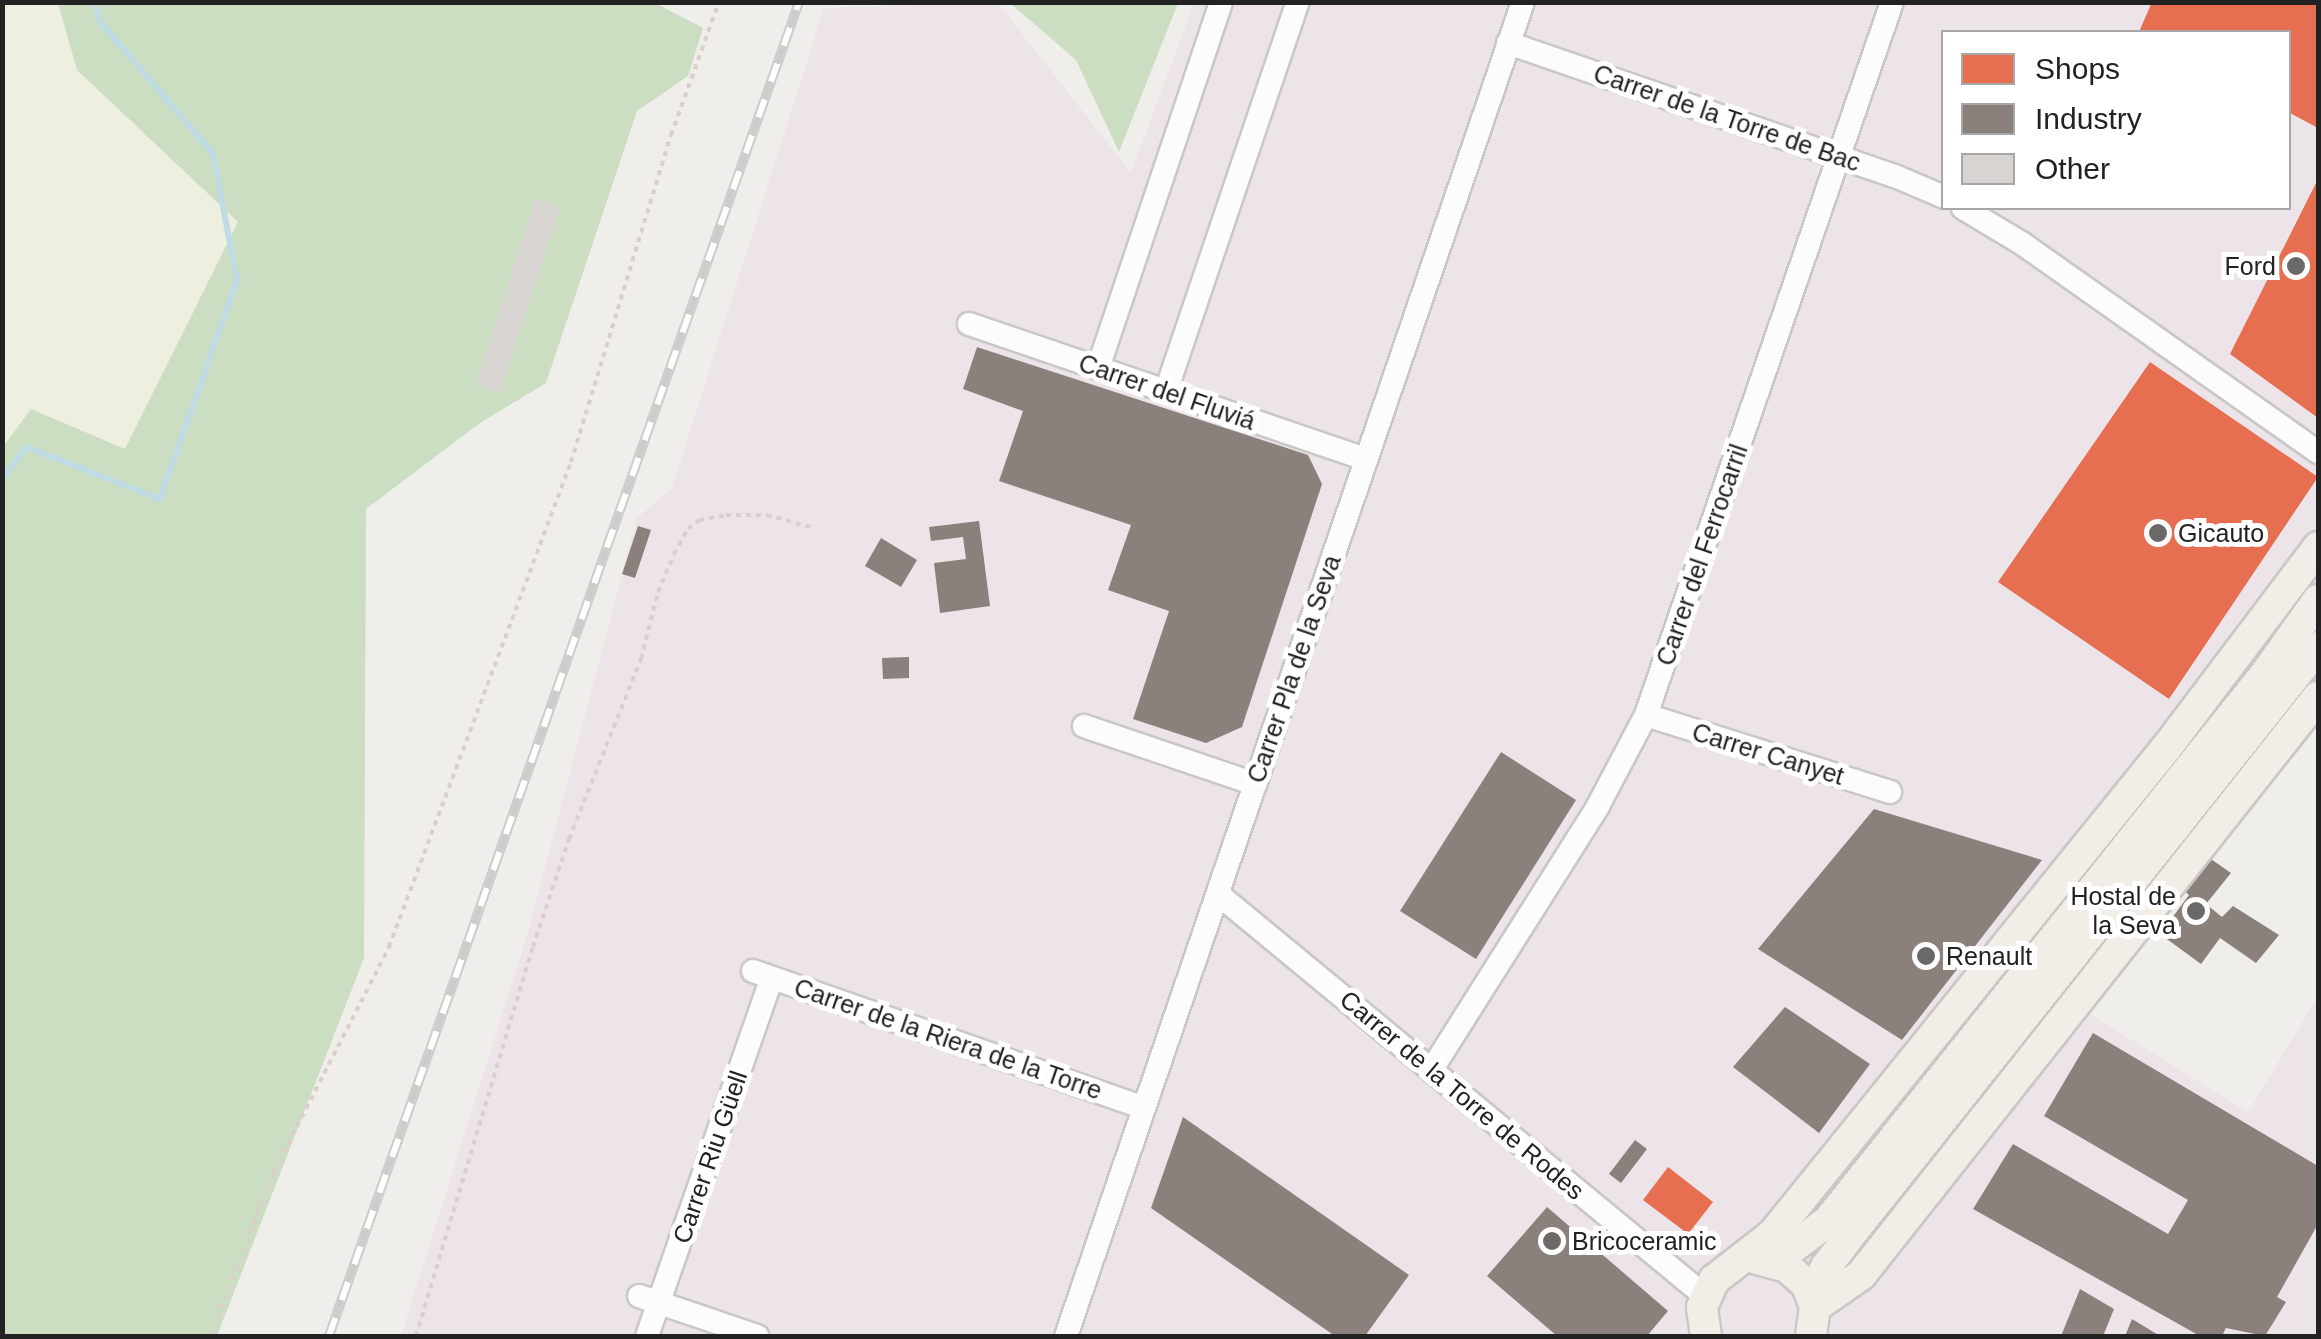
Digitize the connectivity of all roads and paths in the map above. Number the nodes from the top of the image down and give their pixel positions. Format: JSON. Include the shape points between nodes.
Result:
{"nodes":[{"id":1,"x":719,"y":2,"type":"edge"},
{"id":2,"x":1222,"y":2,"type":"edge"},
{"id":3,"x":1298,"y":2,"type":"edge"},
{"id":4,"x":1522,"y":2,"type":"edge"},
{"id":5,"x":1892,"y":2,"type":"edge"},
{"id":6,"x":1508,"y":43,"type":"junction"},
{"id":7,"x":1839,"y":157,"type":"junction"},
{"id":8,"x":1941,"y":196,"type":"edge"},
{"id":9,"x":1966,"y":210,"type":"edge"},
{"id":10,"x":969,"y":324,"type":"dead end"},
{"id":11,"x":1098,"y":368,"type":"junction"},
{"id":12,"x":1166,"y":392,"type":"junction"},
{"id":13,"x":2318,"y":452,"type":"edge"},
{"id":14,"x":1366,"y":459,"type":"junction"},
{"id":15,"x":814,"y":528,"type":"dead end"},
{"id":16,"x":2318,"y":548,"type":"edge"},
{"id":17,"x":2318,"y":600,"type":"edge"},
{"id":18,"x":2318,"y":647,"type":"edge"},
{"id":19,"x":2318,"y":697,"type":"edge"},
{"id":20,"x":1646,"y":716,"type":"junction"},
{"id":21,"x":1084,"y":726,"type":"dead end"},
{"id":22,"x":1255,"y":784,"type":"junction"},
{"id":23,"x":1890,"y":792,"type":"dead end"},
{"id":24,"x":1218,"y":894,"type":"junction"},
{"id":25,"x":763,"y":974,"type":"joint"},
{"id":26,"x":1432,"y":1069,"type":"junction"},
{"id":27,"x":1144,"y":1108,"type":"junction"},
{"id":28,"x":1775,"y":1261,"type":"junction"},
{"id":29,"x":1728,"y":1268,"type":"junction"},
{"id":30,"x":649,"y":1300,"type":"junction"},
{"id":31,"x":1813,"y":1314,"type":"edge"},
{"id":32,"x":1702,"y":1326,"type":"edge"},
{"id":33,"x":211,"y":1336,"type":"edge"},
{"id":34,"x":416,"y":1336,"type":"edge"},
{"id":35,"x":647,"y":1336,"type":"edge"},
{"id":36,"x":757,"y":1336,"type":"edge"},
{"id":37,"x":1066,"y":1336,"type":"edge"}],
"edges":[{"from":1,"to":33,"type":"path","via":[[571,462],[389,947],[274,1171]]},
{"from":2,"to":11,"type":"street"},
{"from":3,"to":12,"type":"street"},
{"from":4,"to":6,"type":"street","name":"Carrer Pla de la Seva"},
{"from":5,"to":7,"type":"street","name":"Carrer del Ferrocarril"},
{"from":6,"to":7,"type":"street","name":"Carrer de la Torre de Bac"},
{"from":6,"to":14,"type":"street","name":"Carrer Pla de la Seva"},
{"from":7,"to":8,"type":"street","name":"Carrer de la Torre de Bac"},
{"from":7,"to":20,"type":"street","name":"Carrer del Ferrocarril"},
{"from":9,"to":13,"type":"street"},
{"from":10,"to":11,"type":"street","name":"Carrer del Fluviá"},
{"from":11,"to":12,"type":"street","name":"Carrer del Fluviá"},
{"from":12,"to":14,"type":"street","name":"Carrer del Fluviá"},
{"from":14,"to":22,"type":"street","name":"Carrer Pla de la Seva"},
{"from":15,"to":34,"type":"path","via":[[767,515],[699,520],[674,554],[539,930]]},
{"from":16,"to":29,"type":"main road","via":[[1895,1087],[1773,1234]]},
{"from":17,"to":28,"type":"main road","via":[[1828,1221]]},
{"from":18,"to":31,"type":"main road","via":[[1826,1267]]},
{"from":19,"to":31,"type":"main road","via":[[1861,1275]]},
{"from":20,"to":23,"type":"street","name":"Carrer Canyet"},
{"from":20,"to":26,"type":"street","name":"Carrer del Ferrocarril","via":[[1598,806]]},
{"from":21,"to":22,"type":"street"},
{"from":22,"to":24,"type":"street","name":"Carrer Pla de la Seva"},
{"from":24,"to":26,"type":"street","name":"Carrer de la Torre de Rodes"},
{"from":24,"to":27,"type":"street","name":"Carrer Pla de la Seva"},
{"from":25,"to":27,"type":"street","name":"Carrer de la Riera de la Torre"},
{"from":25,"to":30,"type":"street","name":"Carrer Riu Güell"},
{"from":26,"to":32,"type":"street","name":"Carrer de la Torre de Rodes"},
{"from":27,"to":37,"type":"street","name":"Carrer Pla de la Seva"},
{"from":28,"to":29,"type":"main road"},
{"from":28,"to":31,"type":"main road","via":[[1798,1275]]},
{"from":29,"to":32,"type":"main road"},
{"from":30,"to":35,"type":"street","name":"Carrer Riu Güell"},
{"from":30,"to":36,"type":"street"}]}
